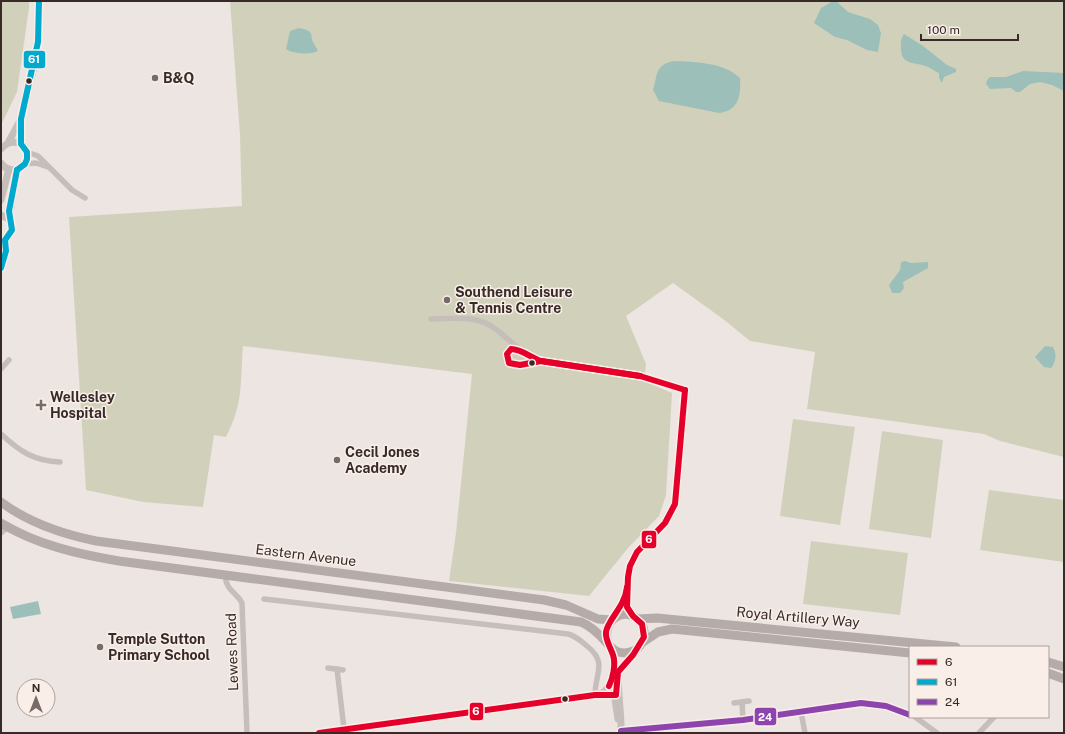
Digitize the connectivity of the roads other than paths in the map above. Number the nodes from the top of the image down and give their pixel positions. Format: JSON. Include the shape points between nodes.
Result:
{"nodes":[{"id":1,"x":39,"y":1,"type":"edge"},
{"id":2,"x":22,"y":119,"type":"junction"},
{"id":3,"x":8,"y":143,"type":"junction"},
{"id":4,"x":21,"y":144,"type":"junction"},
{"id":5,"x":1,"y":149,"type":"edge"},
{"id":6,"x":27,"y":152,"type":"junction"},
{"id":7,"x":1,"y":163,"type":"edge"},
{"id":8,"x":25,"y":164,"type":"junction"},
{"id":9,"x":48,"y":167,"type":"junction"},
{"id":10,"x":8,"y":169,"type":"junction"},
{"id":11,"x":17,"y":170,"type":"junction"},
{"id":12,"x":85,"y":198,"type":"dead end"},
{"id":13,"x":1,"y":200,"type":"edge"},
{"id":14,"x":1,"y":214,"type":"edge"},
{"id":15,"x":9,"y":219,"type":"junction"},
{"id":16,"x":3,"y":241,"type":"edge"},
{"id":17,"x":1,"y":268,"type":"edge"},
{"id":18,"x":431,"y":319,"type":"dead end"},
{"id":19,"x":520,"y":350,"type":"junction"},
{"id":20,"x":9,"y":360,"type":"dead end"},
{"id":21,"x":540,"y":361,"type":"junction"},
{"id":22,"x":1,"y":369,"type":"edge"},
{"id":23,"x":1,"y":434,"type":"edge"},
{"id":24,"x":60,"y":462,"type":"dead end"},
{"id":25,"x":1,"y":502,"type":"edge"},
{"id":26,"x":3,"y":528,"type":"edge"},
{"id":27,"x":225,"y":576,"type":"junction"},
{"id":28,"x":626,"y":597,"type":"junction"},
{"id":29,"x":264,"y":599,"type":"dead end"},
{"id":30,"x":635,"y":618,"type":"junction"},
{"id":31,"x":613,"y":619,"type":"junction"},
{"id":32,"x":641,"y":644,"type":"junction"},
{"id":33,"x":609,"y":645,"type":"junction"},
{"id":34,"x":946,"y":646,"type":"edge"},
{"id":35,"x":909,"y":653,"type":"edge"},
{"id":36,"x":1049,"y":662,"type":"edge"},
{"id":37,"x":1064,"y":667,"type":"edge"},
{"id":38,"x":328,"y":668,"type":"dead end"},
{"id":39,"x":1049,"y":673,"type":"edge"},
{"id":40,"x":1064,"y":679,"type":"edge"},
{"id":41,"x":615,"y":681,"type":"junction"},
{"id":42,"x":595,"y":695,"type":"junction"},
{"id":43,"x":614,"y":696,"type":"junction"},
{"id":44,"x":749,"y":701,"type":"dead end"},
{"id":45,"x":742,"y":702,"type":"junction"},
{"id":46,"x":734,"y":703,"type":"dead end"},
{"id":47,"x":801,"y":712,"type":"junction"},
{"id":48,"x":909,"y":714,"type":"edge"},
{"id":49,"x":916,"y":718,"type":"edge"},
{"id":50,"x":993,"y":718,"type":"edge"},
{"id":51,"x":743,"y":720,"type":"junction"},
{"id":52,"x":344,"y":729,"type":"junction"},
{"id":53,"x":622,"y":732,"type":"edge"},
{"id":54,"x":247,"y":733,"type":"edge"},
{"id":55,"x":319,"y":733,"type":"edge"},
{"id":56,"x":805,"y":733,"type":"edge"},
{"id":57,"x":937,"y":733,"type":"edge"},
{"id":58,"x":979,"y":733,"type":"edge"}],
"edges":[{"from":1,"to":2,"type":"street","via":[[38,42]]},
{"from":2,"to":3,"type":"street"},
{"from":2,"to":4,"type":"street"},
{"from":3,"to":4,"type":"street"},
{"from":3,"to":5,"type":"street"},
{"from":4,"to":6,"type":"street"},
{"from":6,"to":8,"type":"street"},
{"from":6,"to":9,"type":"street","via":[[38,156]]},
{"from":7,"to":10,"type":"street"},
{"from":8,"to":9,"type":"street","via":[[36,163]]},
{"from":8,"to":11,"type":"street"},
{"from":9,"to":12,"type":"street","via":[[72,190]]},
{"from":10,"to":11,"type":"street"},
{"from":10,"to":13,"type":"street"},
{"from":11,"to":15,"type":"street"},
{"from":14,"to":15,"type":"street"},
{"from":15,"to":16,"type":"street","via":[[12,224],[11,233]]},
{"from":16,"to":17,"type":"street","via":[[6,251]]},
{"from":18,"to":19,"type":"street","via":[[462,318],[483,322],[497,329]]},
{"from":19,"to":21,"type":"street"},
{"from":19,"to":21,"type":"street","via":[[509,351],[509,362],[520,365]]},
{"from":20,"to":22,"type":"street"},
{"from":21,"to":28,"type":"street","via":[[640,376],[685,390],[675,504],[665,523],[633,559]]},
{"from":23,"to":24,"type":"street","via":[[16,449],[36,459]]},
{"from":25,"to":31,"type":"main road","name":"Eastern Avenue","via":[[44,526],[96,541],[544,600],[566,605],[598,619]]},
{"from":26,"to":27,"type":"main road","via":[[87,556]]},
{"from":27,"to":33,"type":"main road","via":[[577,622],[592,629]]},
{"from":27,"to":54,"type":"street","name":"Lewes Road","via":[[228,589],[240,598],[242,603]]},
{"from":28,"to":30,"type":"street","via":[[629,612]]},
{"from":28,"to":31,"type":"street"},
{"from":29,"to":42,"type":"street","via":[[568,634],[579,639],[598,656],[600,664]]},
{"from":30,"to":31,"type":"main road","name":"Eastern Avenue","via":[[626,614]]},
{"from":30,"to":32,"type":"main road","via":[[644,630]]},
{"from":30,"to":34,"type":"main road","name":"Royal Artillery Way","via":[[658,618]]},
{"from":31,"to":33,"type":"main road","via":[[606,630]]},
{"from":32,"to":33,"type":"main road","via":[[632,652],[623,653]]},
{"from":32,"to":35,"type":"main road","name":"Royal Artillery Way","via":[[658,632],[672,629]]},
{"from":32,"to":41,"type":"street","via":[[618,672]]},
{"from":33,"to":41,"type":"street","via":[[614,657]]},
{"from":36,"to":37,"type":"main road"},
{"from":38,"to":52,"type":"street","via":[[340,670]]},
{"from":39,"to":40,"type":"main road"},
{"from":41,"to":42,"type":"street"},
{"from":41,"to":43,"type":"street"},
{"from":41,"to":53,"type":"street","via":[[621,707]]},
{"from":42,"to":43,"type":"street"},
{"from":42,"to":52,"type":"street"},
{"from":43,"to":53,"type":"street"},
{"from":44,"to":45,"type":"street"},
{"from":45,"to":46,"type":"street"},
{"from":45,"to":51,"type":"street"},
{"from":47,"to":48,"type":"street","via":[[868,704],[892,707]]},
{"from":47,"to":51,"type":"street"},
{"from":47,"to":56,"type":"street"},
{"from":49,"to":57,"type":"street"},
{"from":50,"to":58,"type":"street"},
{"from":51,"to":53,"type":"street"},
{"from":52,"to":55,"type":"street"}]}
